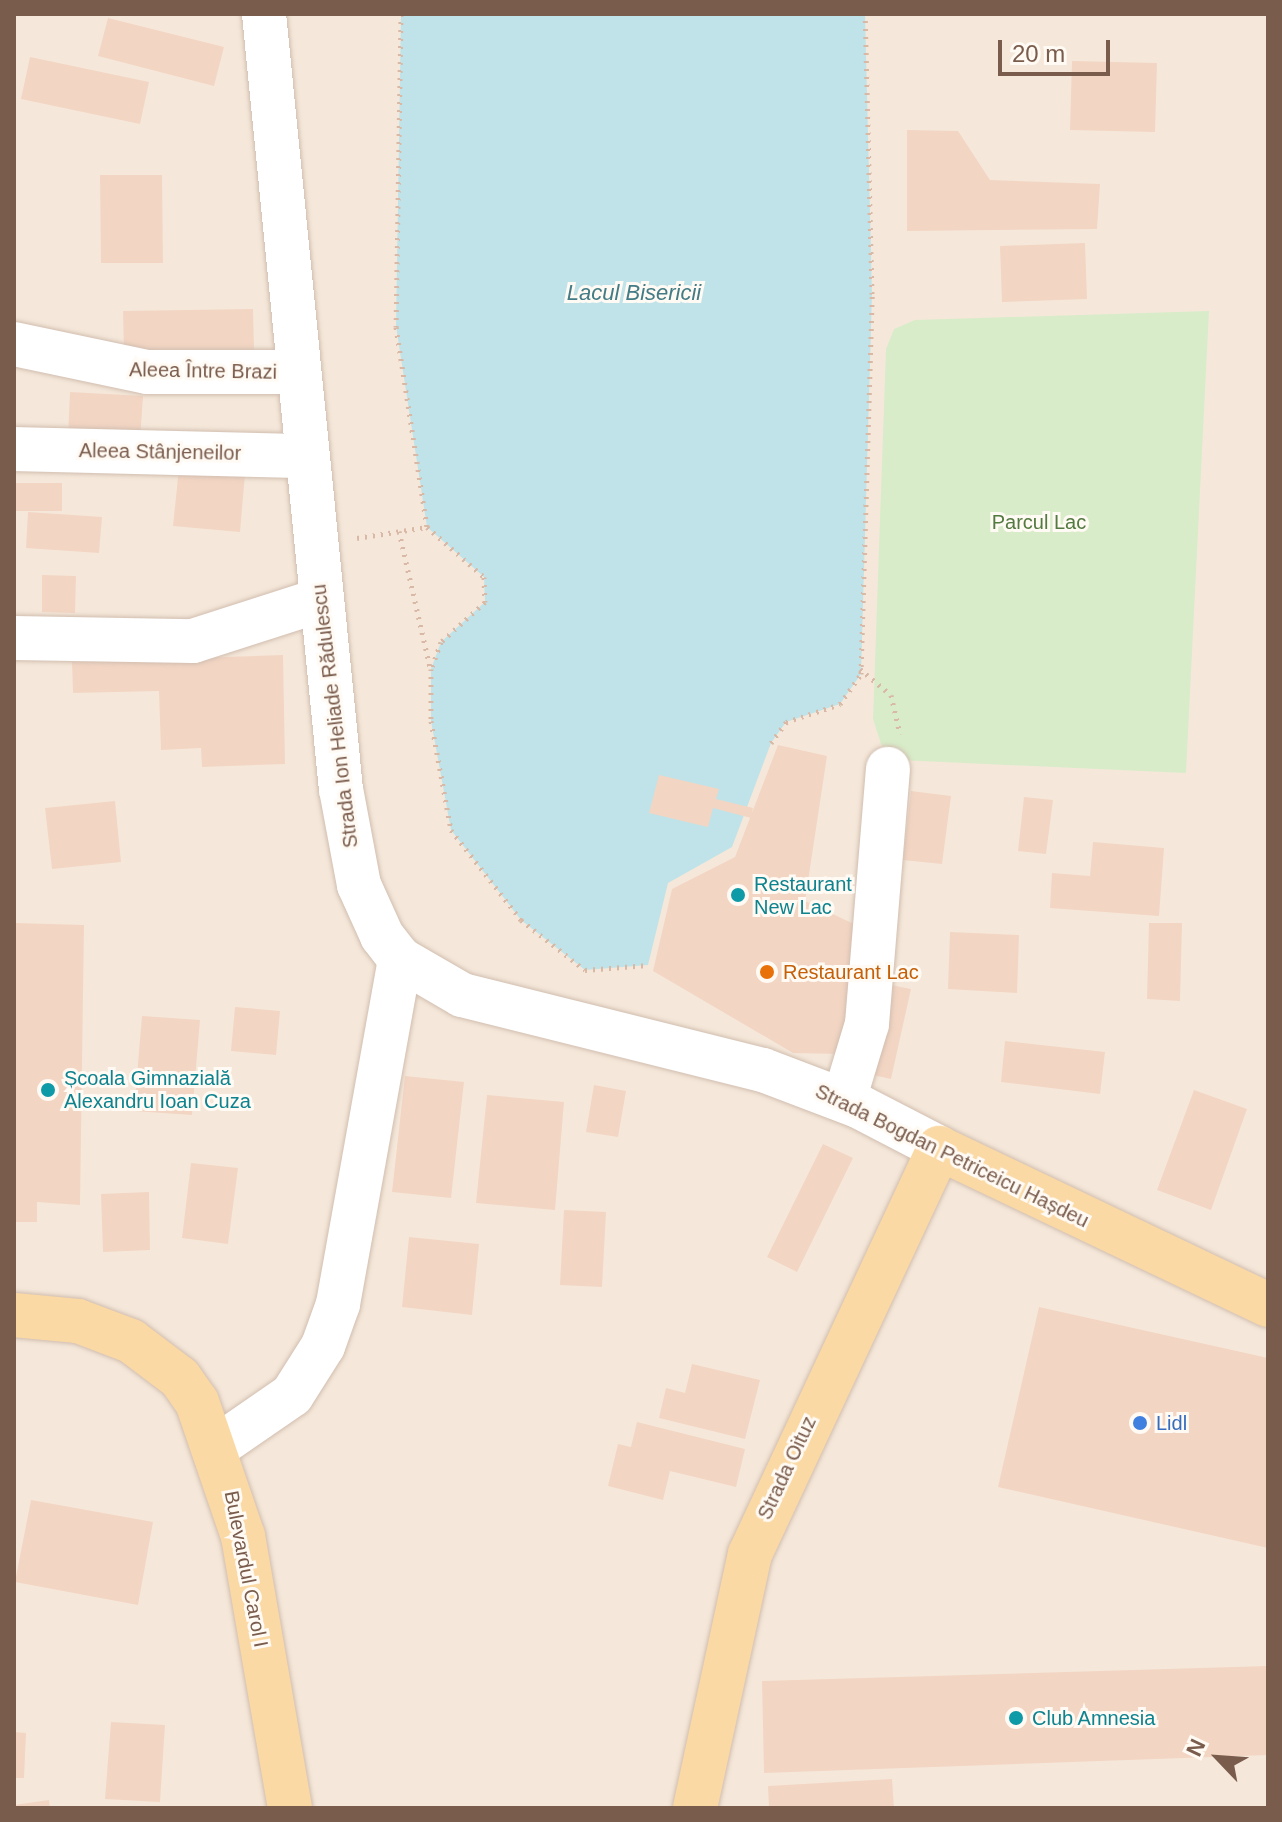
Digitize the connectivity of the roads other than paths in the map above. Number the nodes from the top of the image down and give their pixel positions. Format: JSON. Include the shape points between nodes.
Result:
{"nodes":[{"id":1,"x":264,"y":14,"type":"edge"},
{"id":2,"x":14,"y":344,"type":"edge"},
{"id":3,"x":298,"y":372,"type":"junction"},
{"id":4,"x":14,"y":449,"type":"edge"},
{"id":5,"x":307,"y":456,"type":"junction"},
{"id":6,"x":321,"y":600,"type":"junction"},
{"id":7,"x":14,"y":638,"type":"edge"},
{"id":8,"x":888,"y":769,"type":"road end"},
{"id":9,"x":400,"y":959,"type":"junction"},
{"id":10,"x":844,"y":1100,"type":"junction"},
{"id":11,"x":939,"y":1148,"type":"junction"},
{"id":12,"x":1268,"y":1305,"type":"edge"},
{"id":13,"x":14,"y":1315,"type":"edge"},
{"id":14,"x":218,"y":1446,"type":"junction"},
{"id":15,"x":290,"y":1808,"type":"edge"},
{"id":16,"x":695,"y":1808,"type":"edge"}],
"edges":[{"from":1,"to":3,"type":"street","name":"Strada Ion Heliade Rădulescu"},
{"from":2,"to":3,"type":"street","name":"Aleea Între Brazi","via":[[133,371]]},
{"from":3,"to":5,"type":"street","name":"Strada Ion Heliade Rădulescu"},
{"from":4,"to":5,"type":"street","name":"Aleea Stânjeneilor"},
{"from":5,"to":6,"type":"street","name":"Strada Ion Heliade Rădulescu"},
{"from":6,"to":7,"type":"street","via":[[193,641]]},
{"from":6,"to":9,"type":"street","name":"Strada Ion Heliade Rădulescu","via":[[351,853],[369,912]]},
{"from":8,"to":10,"type":"street","via":[[867,1024]]},
{"from":9,"to":10,"type":"street","name":"Strada Bogdan Petriceicu Hașdeu","via":[[499,1007],[719,1058]]},
{"from":9,"to":14,"type":"street","via":[[338,1304],[323,1346],[292,1395]]},
{"from":10,"to":11,"type":"street","name":"Strada Bogdan Petriceicu Hașdeu"},
{"from":11,"to":12,"type":"main road","name":"Strada Bogdan Petriceicu Hașdeu"},
{"from":11,"to":16,"type":"main road","name":"Strada Oituz","via":[[750,1554]]},
{"from":13,"to":14,"type":"main road","name":"Bulevardul Carol I","via":[[78,1321],[131,1341],[180,1378]]},
{"from":14,"to":15,"type":"main road","name":"Bulevardul Carol I","via":[[243,1536]]}]}
